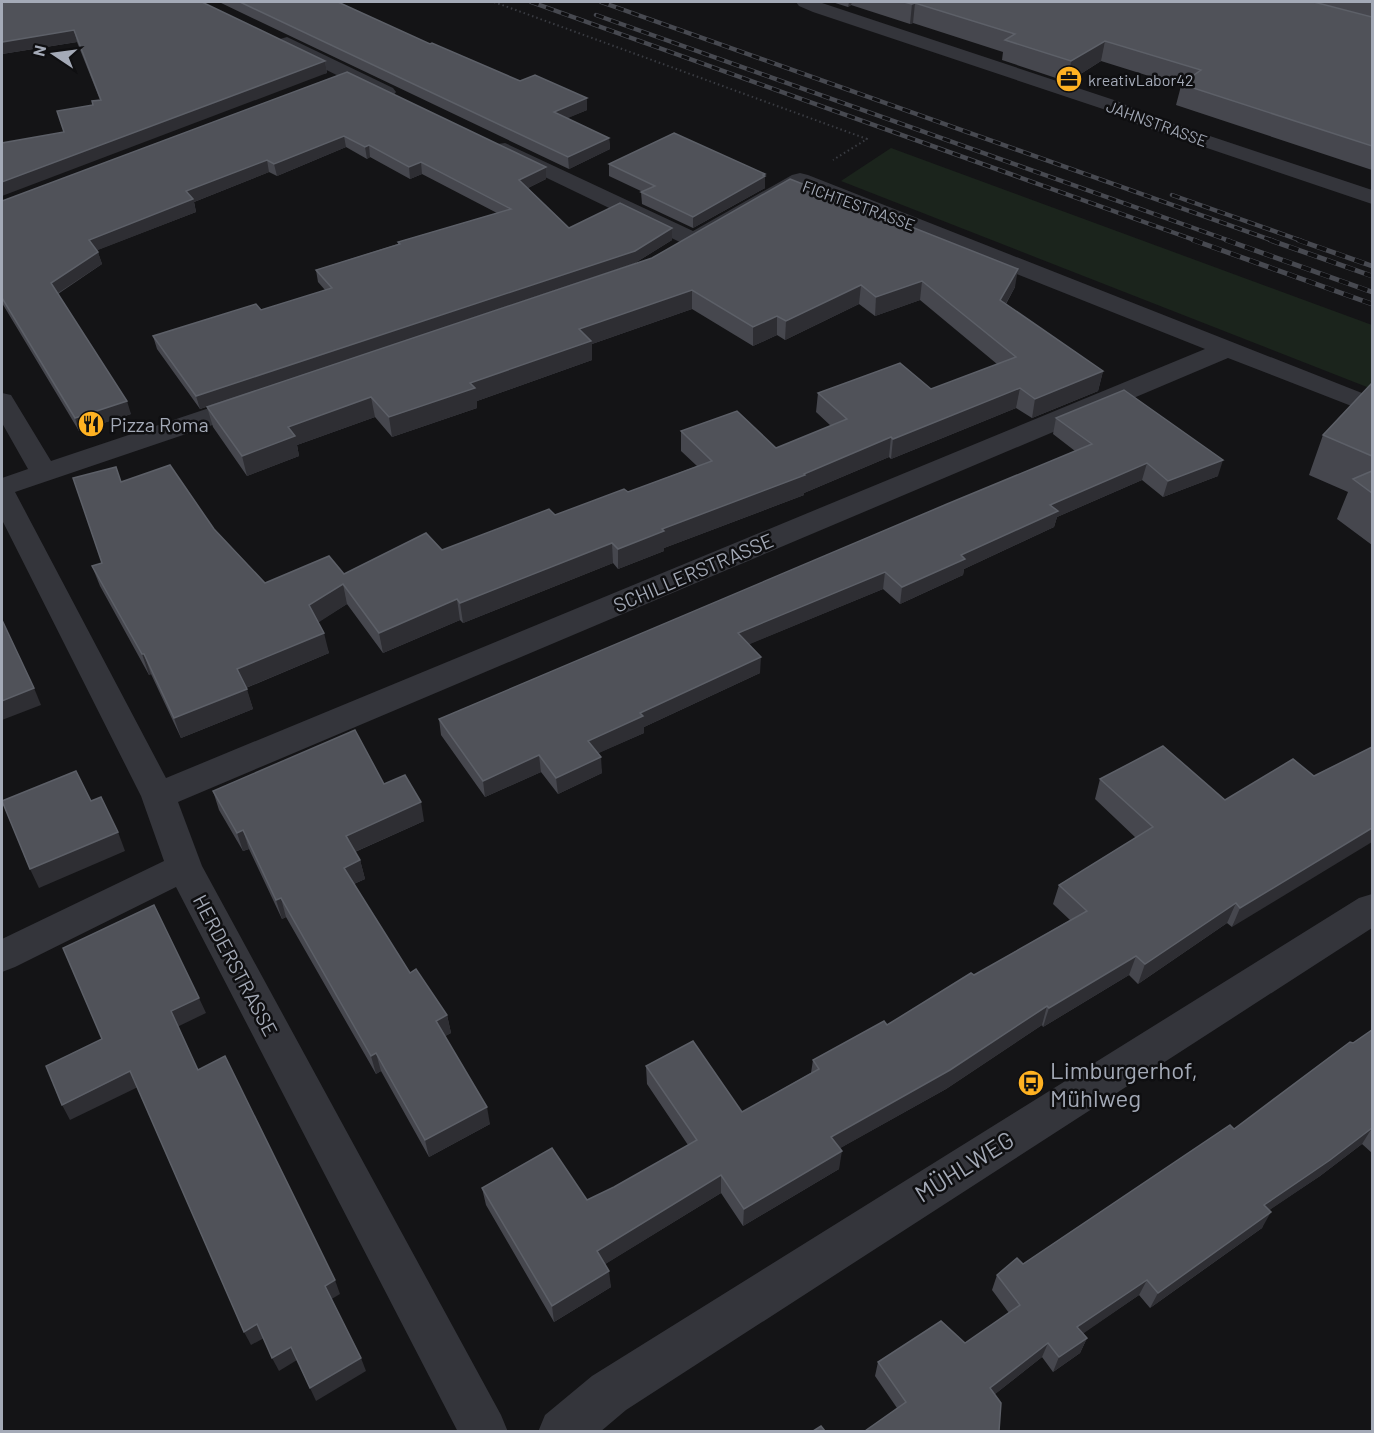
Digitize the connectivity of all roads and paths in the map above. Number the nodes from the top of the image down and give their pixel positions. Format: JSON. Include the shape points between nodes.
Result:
{"nodes":[{"id":1,"x":494,"y":2,"type":"edge"},
{"id":2,"x":805,"y":2,"type":"edge"},
{"id":3,"x":265,"y":33,"type":"edge"},
{"id":4,"x":349,"y":74,"type":"junction"},
{"id":5,"x":327,"y":82,"type":"edge"},
{"id":6,"x":403,"y":100,"type":"edge"},
{"id":7,"x":489,"y":141,"type":"edge"},
{"id":8,"x":800,"y":180,"type":"junction"},
{"id":9,"x":1372,"y":197,"type":"edge"},
{"id":10,"x":1227,"y":349,"type":"junction"},
{"id":11,"x":270,"y":396,"type":"edge"},
{"id":12,"x":2,"y":401,"type":"edge"},
{"id":13,"x":1372,"y":406,"type":"edge"},
{"id":14,"x":44,"y":473,"type":"junction"},
{"id":15,"x":2,"y":487,"type":"edge"},
{"id":16,"x":2,"y":493,"type":"edge"},
{"id":17,"x":158,"y":796,"type":"junction"},
{"id":18,"x":184,"y":867,"type":"junction"},
{"id":19,"x":1372,"y":909,"type":"edge"},
{"id":20,"x":2,"y":956,"type":"edge"},
{"id":21,"x":484,"y":1431,"type":"edge"},
{"id":22,"x":562,"y":1431,"type":"edge"}],
"edges":[{"from":1,"to":8,"type":"path","via":[[867,139]]},
{"from":2,"to":9,"type":"street","name":"JAHNSTRASSE"},
{"from":3,"to":4,"type":"street"},
{"from":4,"to":5,"type":"street"},
{"from":4,"to":6,"type":"street"},
{"from":7,"to":8,"type":"street","name":"FICHTESTRASSE","via":[[684,246]]},
{"from":8,"to":10,"type":"street","name":"FICHTESTRASSE"},
{"from":10,"to":13,"type":"street","name":"FICHTESTRASSE"},
{"from":10,"to":17,"type":"street","name":"SCHILLERSTRASSE"},
{"from":11,"to":14,"type":"street"},
{"from":12,"to":14,"type":"street"},
{"from":14,"to":15,"type":"street"},
{"from":16,"to":17,"type":"street","name":"HERDERSTRASSE"},
{"from":17,"to":18,"type":"street","name":"HERDERSTRASSE"},
{"from":18,"to":20,"type":"street"},
{"from":18,"to":21,"type":"street","name":"HERDERSTRASSE"},
{"from":19,"to":22,"type":"street","name":"MÜHLWEG","via":[[609,1393]]}]}
